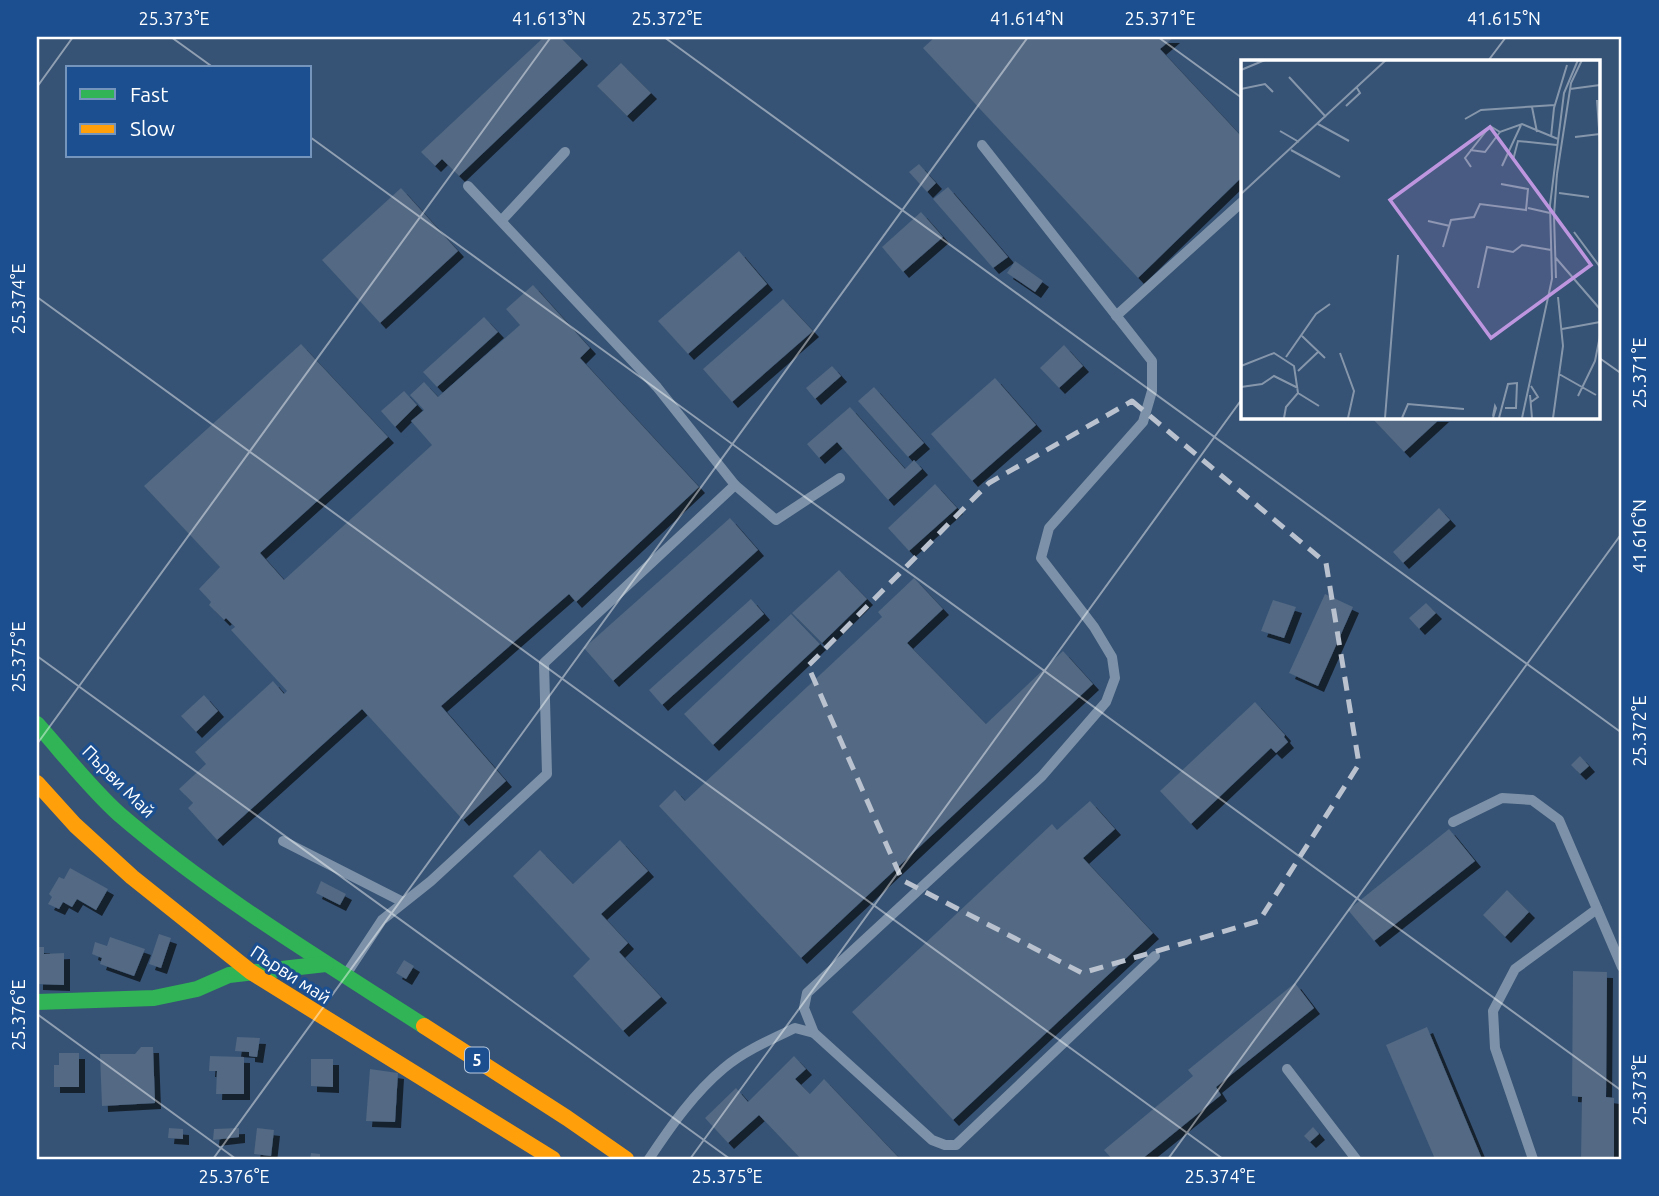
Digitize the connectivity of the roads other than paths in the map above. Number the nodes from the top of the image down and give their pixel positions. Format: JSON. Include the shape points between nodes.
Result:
{"nodes":[{"id":1,"x":982,"y":145,"type":"dead end"},
{"id":2,"x":565,"y":152,"type":"dead end"},
{"id":3,"x":468,"y":186,"type":"dead end"},
{"id":4,"x":1241,"y":203,"type":"edge"},
{"id":5,"x":502,"y":220,"type":"junction"},
{"id":6,"x":1116,"y":316,"type":"junction"},
{"id":7,"x":839,"y":478,"type":"dead end"},
{"id":8,"x":735,"y":485,"type":"junction"},
{"id":9,"x":37,"y":724,"type":"edge"},
{"id":10,"x":37,"y":783,"type":"edge"},
{"id":11,"x":1453,"y":822,"type":"dead end"},
{"id":12,"x":284,"y":841,"type":"dead end"},
{"id":13,"x":178,"y":862,"type":"joint"},
{"id":14,"x":403,"y":902,"type":"junction"},
{"id":15,"x":1597,"y":909,"type":"junction"},
{"id":16,"x":1155,"y":956,"type":"dead end"},
{"id":17,"x":326,"y":964,"type":"junction"},
{"id":18,"x":1622,"y":967,"type":"edge"},
{"id":19,"x":251,"y":972,"type":"junction"},
{"id":20,"x":346,"y":976,"type":"junction"},
{"id":21,"x":37,"y":1002,"type":"edge"},
{"id":22,"x":814,"y":1033,"type":"junction"},
{"id":23,"x":1287,"y":1069,"type":"dead end"},
{"id":24,"x":554,"y":1159,"type":"edge"},
{"id":25,"x":626,"y":1159,"type":"edge"},
{"id":26,"x":649,"y":1159,"type":"edge"},
{"id":27,"x":1356,"y":1159,"type":"edge"},
{"id":28,"x":1533,"y":1159,"type":"edge"}],
"edges":[{"from":1,"to":6,"type":"lane"},
{"from":2,"to":5,"type":"lane"},
{"from":3,"to":5,"type":"lane"},
{"from":4,"to":6,"type":"lane"},
{"from":5,"to":8,"type":"lane","via":[[657,387]]},
{"from":6,"to":22,"type":"lane","via":[[1152,361],[1152,391],[1143,422],[1049,528],[1041,558],[1112,657],[1115,678],[1107,702],[1042,776],[807,993],[804,1008]]},
{"from":7,"to":8,"type":"lane","via":[[776,520]]},
{"from":8,"to":14,"type":"lane","via":[[544,663],[547,774]]},
{"from":9,"to":13,"type":"main road","name":"Първи Май","number":"5","via":[[117,812]]},
{"from":10,"to":19,"type":"main road","name":"Първи май","number":"5","via":[[132,877]]},
{"from":11,"to":15,"type":"lane","via":[[1502,798],[1532,800],[1559,820]]},
{"from":12,"to":14,"type":"lane"},
{"from":13,"to":17,"type":"main road","name":"Първи май","number":"5"},
{"from":14,"to":20,"type":"lane","via":[[382,919]]},
{"from":15,"to":18,"type":"lane"},
{"from":15,"to":28,"type":"lane","via":[[1515,968],[1493,1011],[1495,1048]]},
{"from":16,"to":22,"type":"lane","via":[[956,1145],[932,1140]]},
{"from":17,"to":19,"type":"main road"},
{"from":17,"to":20,"type":"main road","name":"Първи май","number":"5"},
{"from":19,"to":21,"type":"main road","via":[[154,998]]},
{"from":19,"to":24,"type":"main road","name":"Първи май","number":"5"},
{"from":20,"to":25,"type":"main road","name":"Първи май","number":"5"},
{"from":22,"to":26,"type":"lane","via":[[795,1028],[725,1067],[676,1118]]},
{"from":23,"to":27,"type":"lane"}]}
